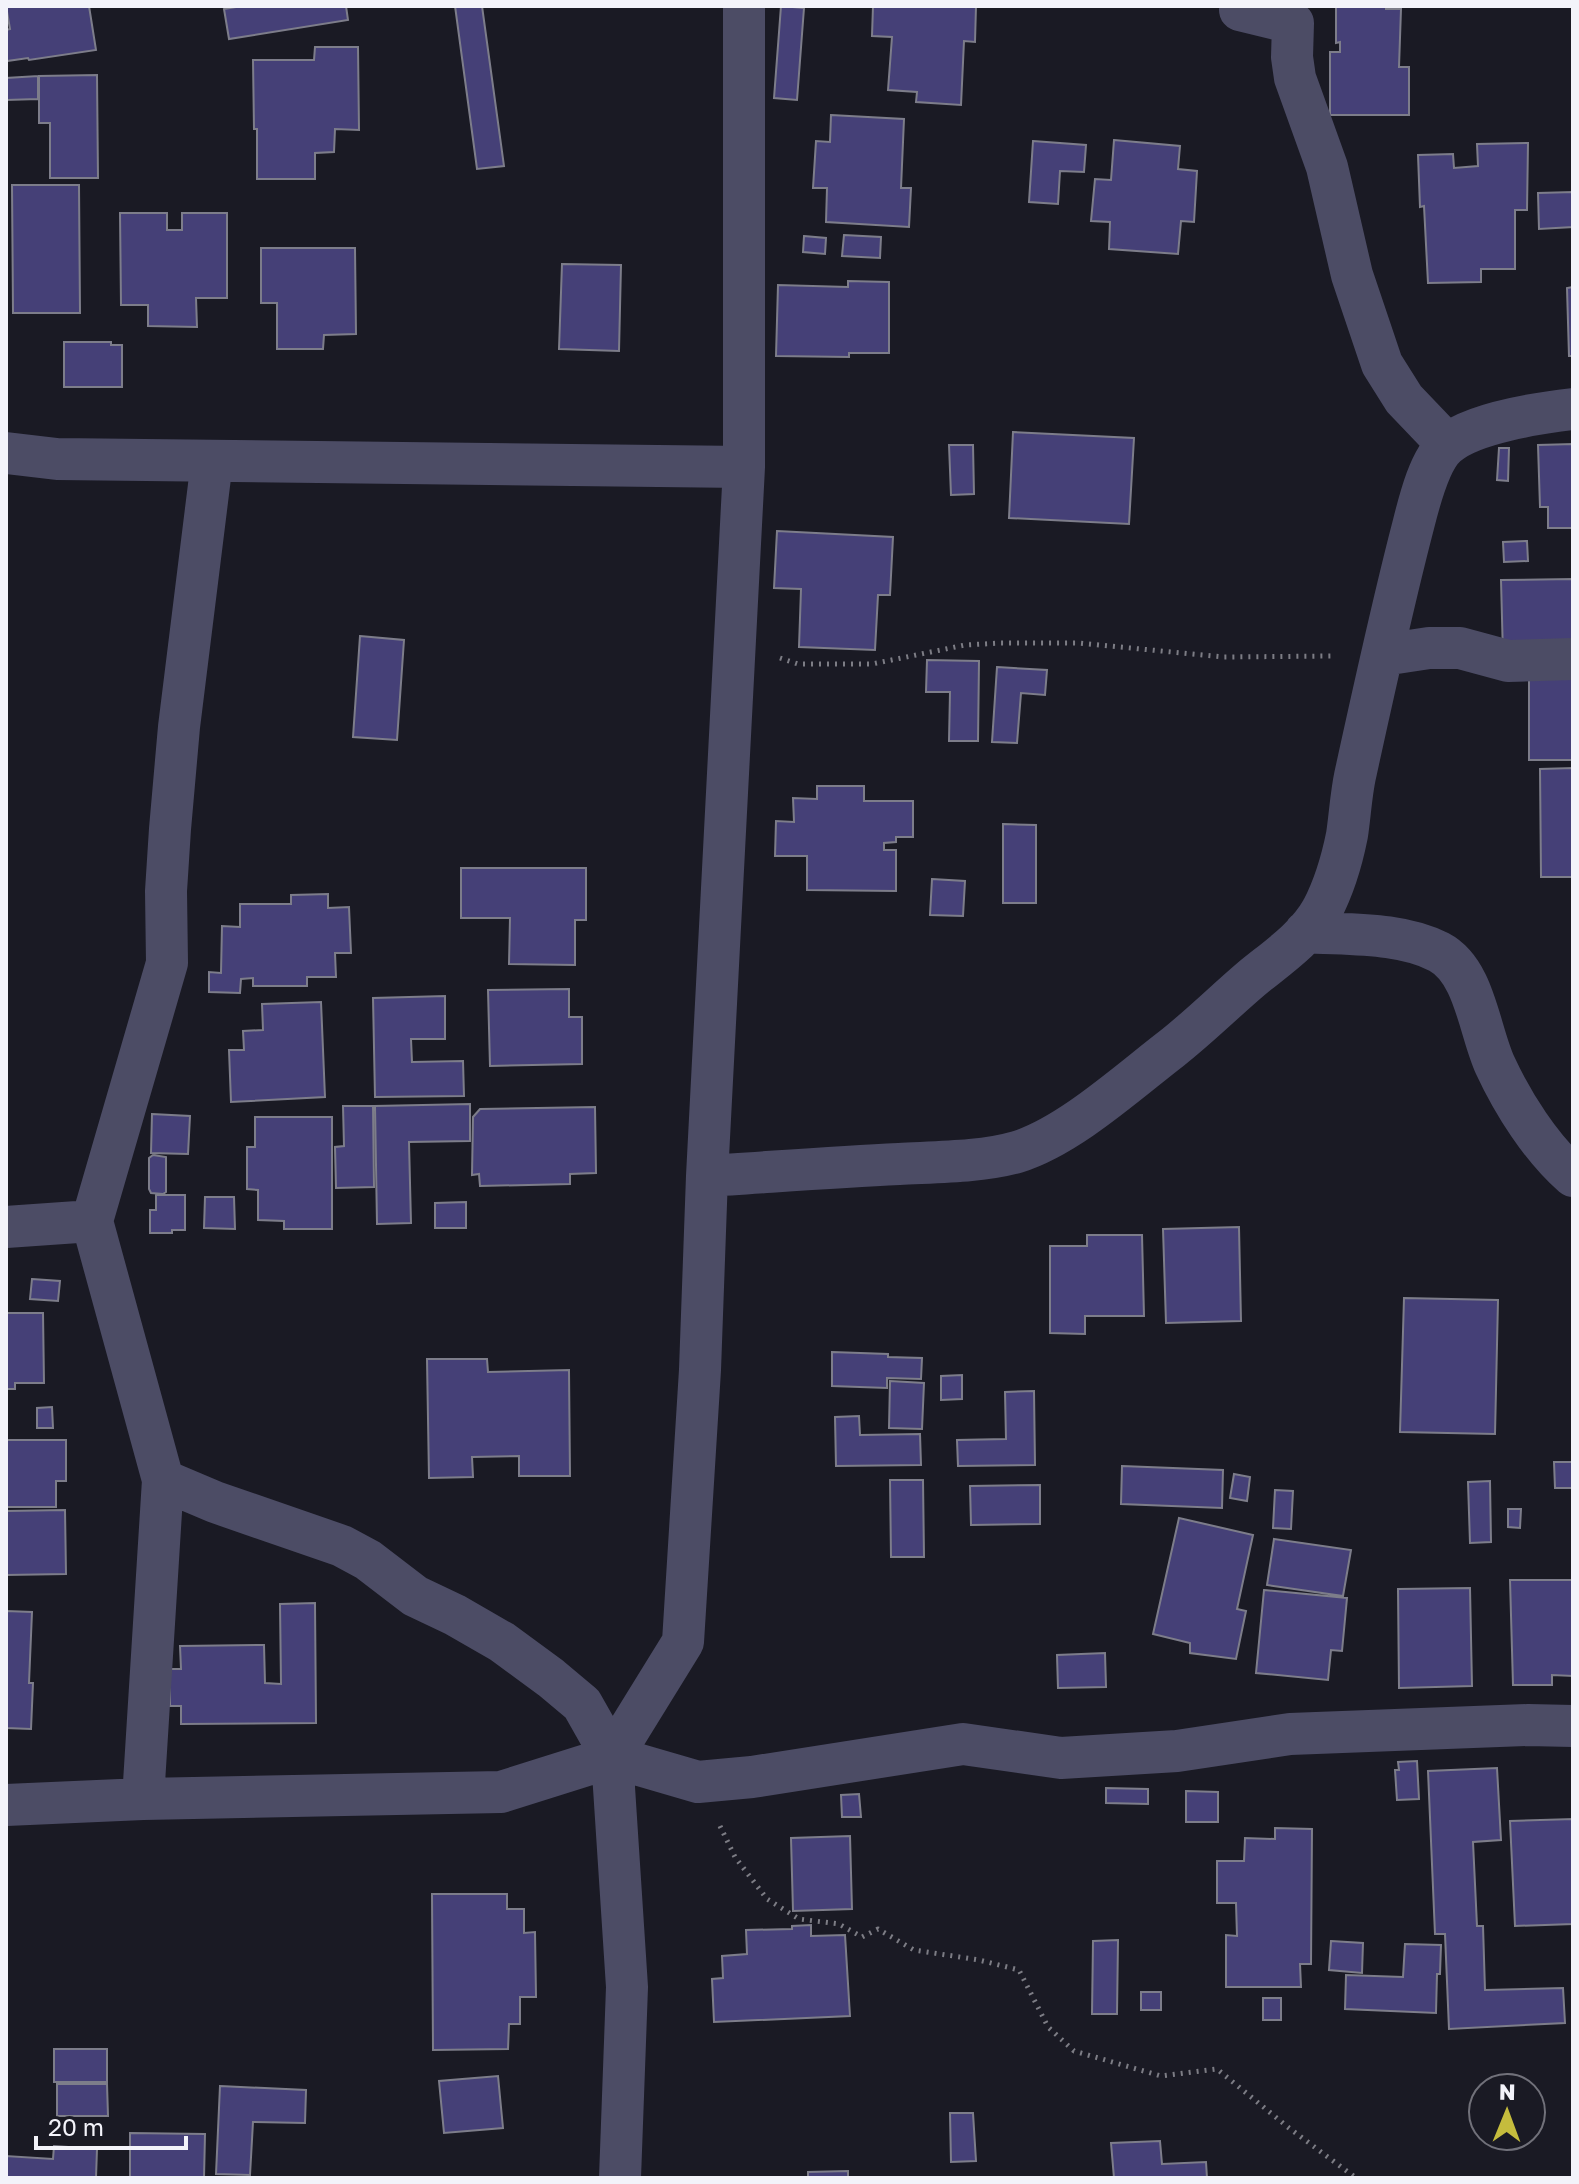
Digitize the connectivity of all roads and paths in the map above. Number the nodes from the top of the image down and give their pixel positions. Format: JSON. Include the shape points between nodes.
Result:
{"nodes":[{"id":1,"x":744,"y":6,"type":"edge"},
{"id":2,"x":1242,"y":6,"type":"edge"},
{"id":3,"x":1573,"y":409,"type":"edge"},
{"id":4,"x":1447,"y":444,"type":"junction"},
{"id":5,"x":6,"y":453,"type":"edge"},
{"id":6,"x":212,"y":461,"type":"junction"},
{"id":7,"x":744,"y":467,"type":"junction"},
{"id":8,"x":735,"y":631,"type":"junction"},
{"id":9,"x":1383,"y":655,"type":"junction"},
{"id":10,"x":1573,"y":659,"type":"edge"},
{"id":11,"x":1305,"y":932,"type":"junction"},
{"id":12,"x":707,"y":1176,"type":"junction"},
{"id":13,"x":1573,"y":1176,"type":"edge"},
{"id":14,"x":92,"y":1221,"type":"junction"},
{"id":15,"x":6,"y":1227,"type":"edge"},
{"id":16,"x":163,"y":1480,"type":"junction"},
{"id":17,"x":1573,"y":1726,"type":"edge"},
{"id":18,"x":612,"y":1757,"type":"junction"},
{"id":19,"x":698,"y":1782,"type":"junction"},
{"id":20,"x":143,"y":1799,"type":"junction"},
{"id":21,"x":6,"y":1805,"type":"edge"},
{"id":22,"x":620,"y":2178,"type":"edge"},
{"id":23,"x":1356,"y":2178,"type":"edge"}],
"edges":[{"from":1,"to":7,"type":"street"},
{"from":2,"to":4,"type":"street","via":[[1240,10],[1293,23],[1295,78],[1327,167],[1352,275],[1382,364],[1404,399]]},
{"from":3,"to":4,"type":"street","via":[[1497,423]]},
{"from":4,"to":9,"type":"street","via":[[1424,488]]},
{"from":5,"to":6,"type":"street","via":[[57,459]]},
{"from":6,"to":7,"type":"street"},
{"from":6,"to":14,"type":"street","via":[[171,814],[167,963]]},
{"from":7,"to":8,"type":"street"},
{"from":8,"to":9,"type":"path","via":[[752,648],[798,664],[872,664],[1001,643],[1078,643],[1224,657]]},
{"from":8,"to":12,"type":"street"},
{"from":9,"to":10,"type":"street","via":[[1460,648],[1508,661]]},
{"from":9,"to":11,"type":"street","via":[[1338,869],[1320,914]]},
{"from":11,"to":12,"type":"street","via":[[1180,1041],[1076,1121],[1034,1145],[1000,1155],[931,1162]]},
{"from":11,"to":13,"type":"street","via":[[1406,941],[1454,963],[1520,1112]]},
{"from":12,"to":18,"type":"street","via":[[683,1642]]},
{"from":14,"to":15,"type":"street"},
{"from":14,"to":16,"type":"street"},
{"from":16,"to":18,"type":"street","via":[[342,1546],[415,1596],[502,1642],[582,1704]]},
{"from":16,"to":20,"type":"street"},
{"from":17,"to":19,"type":"street","via":[[1290,1734],[1177,1751],[1061,1758],[963,1744]]},
{"from":18,"to":19,"type":"street"},
{"from":18,"to":20,"type":"street","via":[[501,1792]]},
{"from":18,"to":22,"type":"street","via":[[627,1987]]},
{"from":19,"to":23,"type":"path","via":[[735,1857],[767,1899],[799,1919],[839,1924],[862,1937],[878,1929],[914,1950],[1019,1970],[1048,2027],[1074,2051],[1161,2076],[1217,2069]]},
{"from":20,"to":21,"type":"street"}]}
